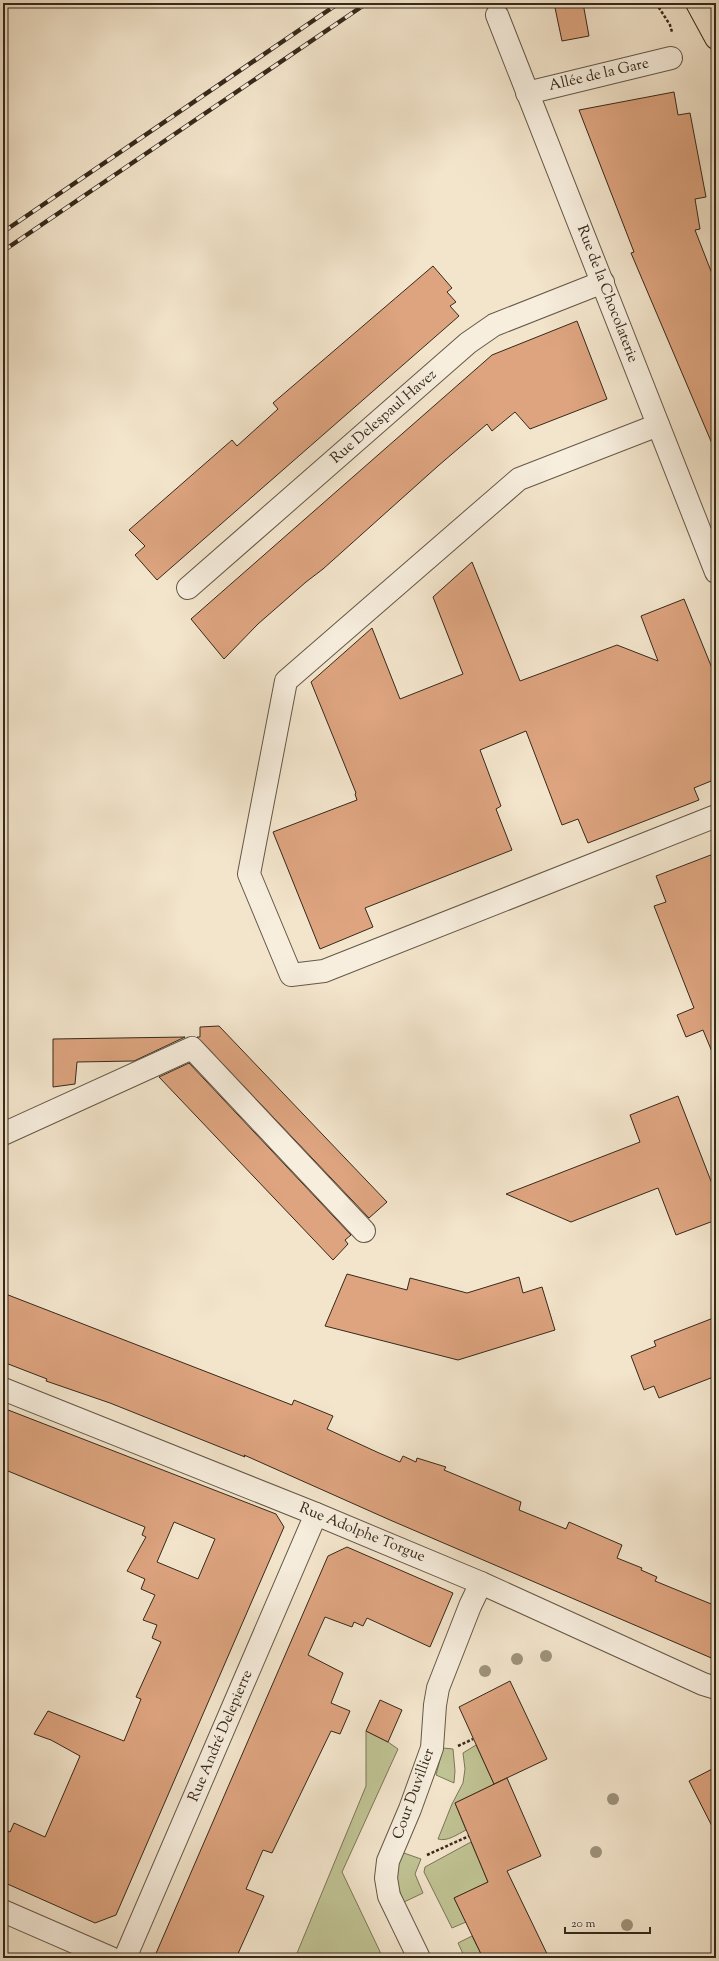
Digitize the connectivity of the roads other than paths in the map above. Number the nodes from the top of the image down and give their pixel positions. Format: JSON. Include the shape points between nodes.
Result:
{"nodes":[{"id":1,"x":697,"y":3,"type":"edge"},
{"id":2,"x":497,"y":15,"type":"dead end"},
{"id":3,"x":714,"y":27,"type":"edge"},
{"id":4,"x":671,"y":58,"type":"dead end"},
{"id":5,"x":526,"y":92,"type":"junction"},
{"id":6,"x":603,"y":282,"type":"junction"},
{"id":7,"x":658,"y":425,"type":"junction"},
{"id":8,"x":716,"y":572,"type":"edge"},
{"id":9,"x":188,"y":588,"type":"dead end"},
{"id":10,"x":716,"y":816,"type":"edge"},
{"id":11,"x":3,"y":1134,"type":"edge"},
{"id":12,"x":364,"y":1231,"type":"dead end"},
{"id":13,"x":3,"y":1389,"type":"edge"},
{"id":14,"x":316,"y":1514,"type":"junction"},
{"id":15,"x":481,"y":1583,"type":"junction"},
{"id":16,"x":716,"y":1688,"type":"edge"},
{"id":17,"x":3,"y":1911,"type":"edge"},
{"id":18,"x":111,"y":1958,"type":"edge"},
{"id":19,"x":125,"y":1958,"type":"edge"},
{"id":20,"x":419,"y":1958,"type":"edge"}],
"edges":[{"from":1,"to":3,"type":"main road"},
{"from":2,"to":5,"type":"street","name":"Rue de la Chocolaterie"},
{"from":4,"to":5,"type":"street","name":"Allée de la Gare"},
{"from":5,"to":6,"type":"street","name":"Rue de la Chocolaterie"},
{"from":6,"to":7,"type":"street","name":"Rue de la Chocolaterie"},
{"from":6,"to":9,"type":"street","name":"Rue Delespaul Havez","via":[[494,325],[468,343]]},
{"from":7,"to":8,"type":"street","name":"Rue de la Chocolaterie"},
{"from":7,"to":10,"type":"street","via":[[519,479],[286,681],[249,874],[290,975],[324,971]]},
{"from":11,"to":12,"type":"street","via":[[192,1048]]},
{"from":13,"to":14,"type":"street","name":"Rue Adolphe Torgue"},
{"from":14,"to":15,"type":"street","name":"Rue Adolphe Torgue"},
{"from":14,"to":19,"type":"street","name":"Rue André Delepierre"},
{"from":15,"to":16,"type":"street","name":"Rue Adolphe Torgue"},
{"from":15,"to":20,"type":"street","name":"Cour Duvillier","via":[[438,1688],[432,1748],[419,1788],[388,1861],[386,1878],[389,1896]]},
{"from":17,"to":18,"type":"street"}]}
